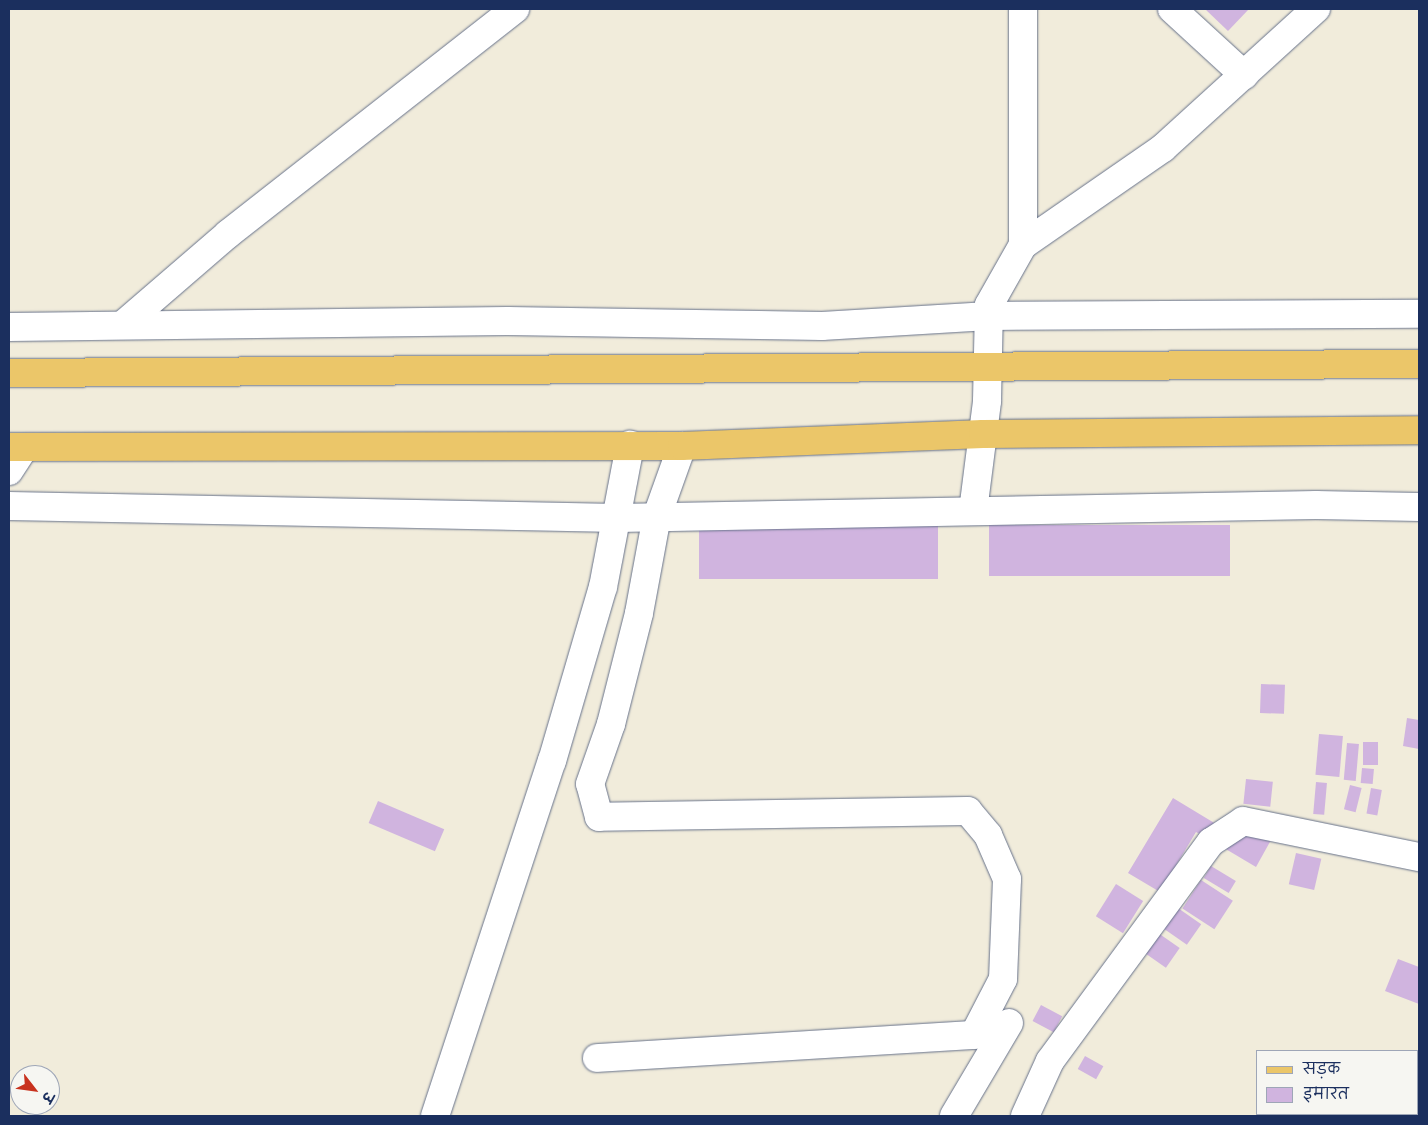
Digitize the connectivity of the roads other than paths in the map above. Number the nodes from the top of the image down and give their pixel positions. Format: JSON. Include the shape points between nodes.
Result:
{"nodes":[{"id":1,"x":515,"y":9,"type":"edge"},
{"id":2,"x":1023,"y":9,"type":"edge"},
{"id":3,"x":1172,"y":9,"type":"edge"},
{"id":4,"x":1316,"y":9,"type":"edge"},
{"id":5,"x":1244,"y":75,"type":"junction"},
{"id":6,"x":1023,"y":245,"type":"junction"},
{"id":7,"x":1419,"y":314,"type":"edge"},
{"id":8,"x":989,"y":316,"type":"junction"},
{"id":9,"x":125,"y":323,"type":"junction"},
{"id":10,"x":9,"y":327,"type":"edge"},
{"id":11,"x":1419,"y":364,"type":"edge"},
{"id":12,"x":988,"y":366,"type":"junction"},
{"id":13,"x":9,"y":372,"type":"edge"},
{"id":14,"x":1419,"y":430,"type":"edge"},
{"id":15,"x":983,"y":434,"type":"junction"},
{"id":16,"x":630,"y":445,"type":"junction"},
{"id":17,"x":682,"y":446,"type":"junction"},
{"id":18,"x":16,"y":448,"type":"edge"},
{"id":19,"x":9,"y":471,"type":"edge"},
{"id":20,"x":9,"y":506,"type":"edge"},
{"id":21,"x":1419,"y":507,"type":"edge"},
{"id":22,"x":973,"y":511,"type":"junction"},
{"id":23,"x":657,"y":516,"type":"junction"},
{"id":24,"x":618,"y":518,"type":"junction"},
{"id":25,"x":1419,"y":857,"type":"edge"},
{"id":26,"x":1009,"y":1023,"type":"dead end"},
{"id":27,"x":597,"y":1058,"type":"dead end"},
{"id":28,"x":435,"y":1116,"type":"edge"},
{"id":29,"x":954,"y":1116,"type":"edge"},
{"id":30,"x":1025,"y":1116,"type":"edge"}],
"edges":[{"from":1,"to":9,"type":"street","via":[[228,234]]},
{"from":2,"to":6,"type":"street"},
{"from":3,"to":5,"type":"street"},
{"from":4,"to":5,"type":"street"},
{"from":5,"to":6,"type":"street","via":[[1163,148]]},
{"from":6,"to":8,"type":"street","via":[[989,305]]},
{"from":7,"to":8,"type":"street"},
{"from":8,"to":9,"type":"street","via":[[822,326],[508,321]]},
{"from":8,"to":12,"type":"street"},
{"from":9,"to":10,"type":"street"},
{"from":11,"to":12,"type":"main road"},
{"from":12,"to":13,"type":"main road"},
{"from":12,"to":15,"type":"street"},
{"from":14,"to":15,"type":"main road"},
{"from":15,"to":17,"type":"main road"},
{"from":15,"to":22,"type":"street"},
{"from":16,"to":17,"type":"main road"},
{"from":16,"to":18,"type":"main road"},
{"from":16,"to":24,"type":"street"},
{"from":17,"to":23,"type":"street"},
{"from":18,"to":19,"type":"street"},
{"from":20,"to":24,"type":"street"},
{"from":21,"to":22,"type":"street","via":[[1316,505]]},
{"from":22,"to":23,"type":"street"},
{"from":23,"to":24,"type":"street"},
{"from":23,"to":27,"type":"street","via":[[611,724],[590,784],[599,817],[968,811],[988,835],[1007,880],[1003,979],[974,1034]]},
{"from":24,"to":28,"type":"street","via":[[603,588],[552,761]]},
{"from":25,"to":30,"type":"street","via":[[1243,821],[1211,842],[1050,1061]]},
{"from":26,"to":29,"type":"street"}]}
